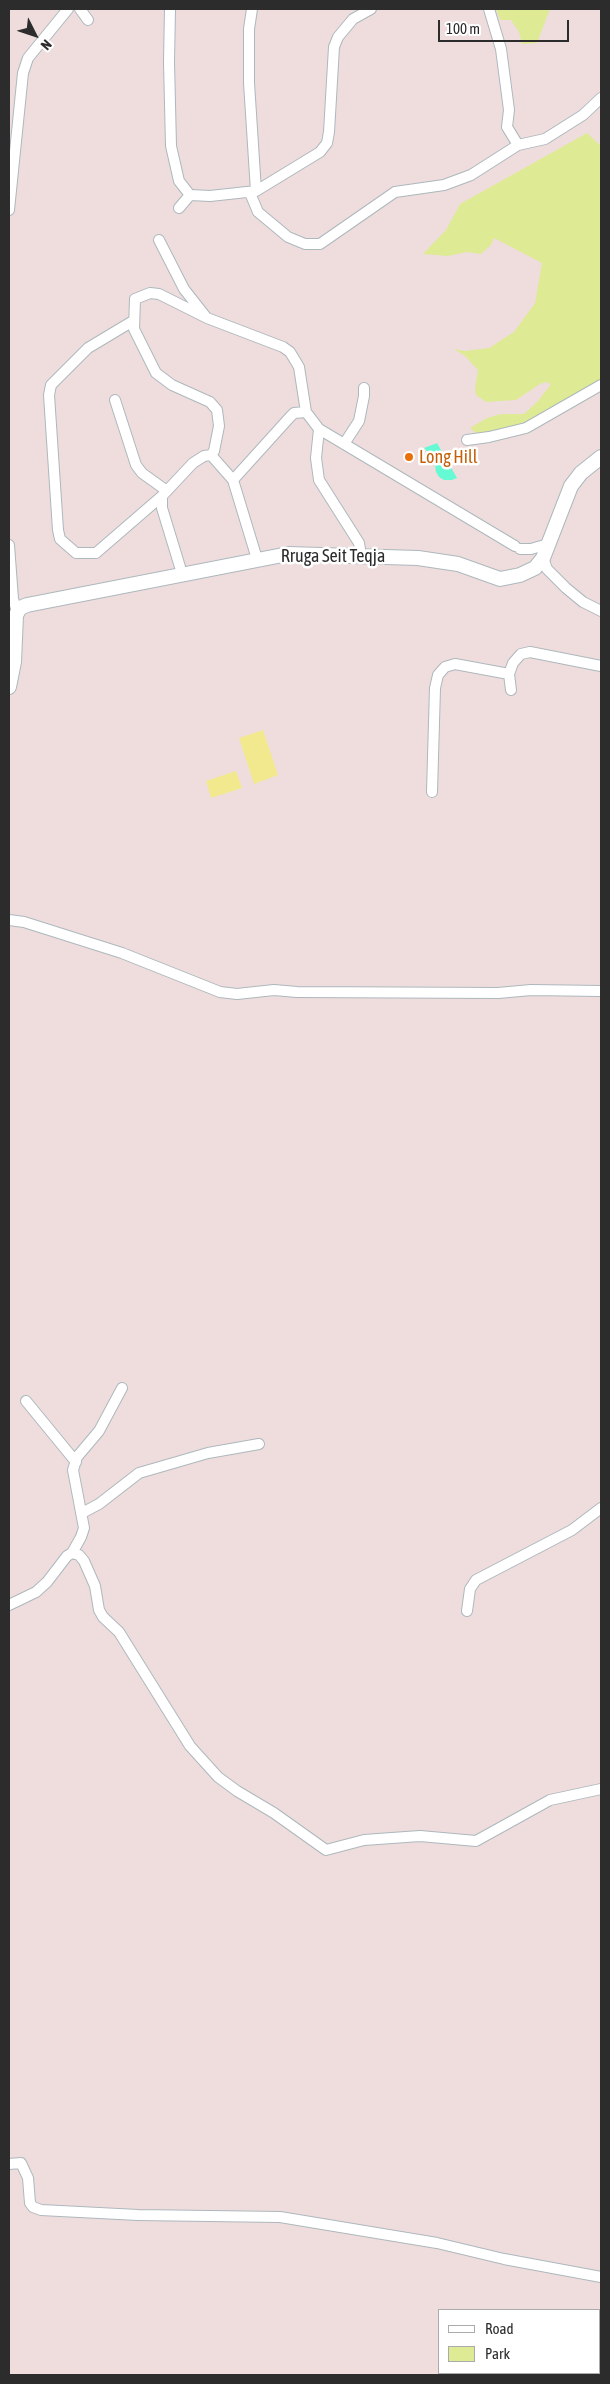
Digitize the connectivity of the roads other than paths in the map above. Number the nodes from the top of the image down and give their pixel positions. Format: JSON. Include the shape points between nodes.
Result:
{"nodes":[{"id":1,"x":68,"y":9,"type":"edge"},
{"id":2,"x":80,"y":9,"type":"edge"},
{"id":3,"x":170,"y":9,"type":"edge"},
{"id":4,"x":252,"y":9,"type":"edge"},
{"id":5,"x":371,"y":9,"type":"edge"},
{"id":6,"x":490,"y":9,"type":"edge"},
{"id":7,"x":88,"y":20,"type":"dead end"},
{"id":8,"x":601,"y":98,"type":"edge"},
{"id":9,"x":518,"y":145,"type":"junction"},
{"id":10,"x":253,"y":192,"type":"junction"},
{"id":11,"x":190,"y":195,"type":"junction"},
{"id":12,"x":178,"y":208,"type":"dead end"},
{"id":13,"x":9,"y":210,"type":"edge"},
{"id":14,"x":159,"y":240,"type":"dead end"},
{"id":15,"x":207,"y":318,"type":"junction"},
{"id":16,"x":133,"y":321,"type":"junction"},
{"id":17,"x":601,"y":385,"type":"edge"},
{"id":18,"x":364,"y":388,"type":"dead end"},
{"id":19,"x":115,"y":400,"type":"dead end"},
{"id":20,"x":306,"y":412,"type":"junction"},
{"id":21,"x":319,"y":429,"type":"junction"},
{"id":22,"x":467,"y":440,"type":"dead end"},
{"id":23,"x":344,"y":444,"type":"junction"},
{"id":24,"x":211,"y":456,"type":"junction"},
{"id":25,"x":601,"y":457,"type":"edge"},
{"id":26,"x":233,"y":480,"type":"junction"},
{"id":27,"x":164,"y":493,"type":"junction"},
{"id":28,"x":548,"y":544,"type":"junction"},
{"id":29,"x":9,"y":545,"type":"edge"},
{"id":30,"x":361,"y":555,"type":"junction"},
{"id":31,"x":543,"y":558,"type":"junction"},
{"id":32,"x":258,"y":559,"type":"junction"},
{"id":33,"x":180,"y":567,"type":"dead end"},
{"id":34,"x":17,"y":611,"type":"junction"},
{"id":35,"x":601,"y":611,"type":"edge"},
{"id":36,"x":601,"y":666,"type":"edge"},
{"id":37,"x":509,"y":674,"type":"junction"},
{"id":38,"x":9,"y":687,"type":"edge"},
{"id":39,"x":511,"y":690,"type":"dead end"},
{"id":40,"x":432,"y":792,"type":"dead end"},
{"id":41,"x":9,"y":920,"type":"edge"},
{"id":42,"x":601,"y":991,"type":"edge"},
{"id":43,"x":122,"y":1388,"type":"dead end"},
{"id":44,"x":26,"y":1401,"type":"dead end"},
{"id":45,"x":259,"y":1444,"type":"dead end"},
{"id":46,"x":76,"y":1462,"type":"junction"},
{"id":47,"x":601,"y":1508,"type":"edge"},
{"id":48,"x":82,"y":1513,"type":"junction"},
{"id":49,"x":72,"y":1553,"type":"junction"},
{"id":50,"x":9,"y":1605,"type":"edge"},
{"id":51,"x":467,"y":1611,"type":"dead end"},
{"id":52,"x":601,"y":1790,"type":"edge"},
{"id":53,"x":9,"y":2164,"type":"edge"},
{"id":54,"x":601,"y":2278,"type":"edge"}],
"edges":[{"from":1,"to":13,"type":"street","via":[[28,58],[23,73]]},
{"from":2,"to":7,"type":"street"},
{"from":3,"to":11,"type":"street","via":[[170,146],[179,181]]},
{"from":4,"to":10,"type":"street","via":[[249,83]]},
{"from":5,"to":10,"type":"street","via":[[353,19],[334,47],[328,143],[320,152]]},
{"from":6,"to":9,"type":"street","via":[[501,49],[509,110],[507,127]]},
{"from":8,"to":9,"type":"street","via":[[583,115],[545,139]]},
{"from":9,"to":10,"type":"street","via":[[471,175],[444,185],[395,192],[320,244],[305,244],[288,237],[258,212]]},
{"from":10,"to":11,"type":"street"},
{"from":11,"to":12,"type":"street"},
{"from":14,"to":15,"type":"street","via":[[184,289]]},
{"from":15,"to":16,"type":"street","via":[[168,297],[150,293],[135,299]]},
{"from":15,"to":20,"type":"street","via":[[290,352],[300,367]]},
{"from":16,"to":24,"type":"street","via":[[141,345],[156,372],[172,385],[210,402],[217,410],[218,432]]},
{"from":16,"to":27,"type":"street","via":[[88,348],[51,385],[49,394],[60,539],[76,553],[96,553]]},
{"from":17,"to":22,"type":"street","via":[[526,428]]},
{"from":18,"to":23,"type":"street","via":[[359,421]]},
{"from":19,"to":27,"type":"street","via":[[136,464]]},
{"from":20,"to":21,"type":"street"},
{"from":20,"to":26,"type":"street","via":[[290,417]]},
{"from":21,"to":23,"type":"street"},
{"from":21,"to":30,"type":"street","via":[[316,458],[319,480],[359,543]]},
{"from":23,"to":28,"type":"street","via":[[518,547],[531,550]]},
{"from":24,"to":26,"type":"street"},
{"from":24,"to":27,"type":"street","via":[[204,456],[193,463]]},
{"from":25,"to":28,"type":"main road","via":[[571,486]]},
{"from":26,"to":32,"type":"street"},
{"from":27,"to":33,"type":"street","via":[[162,508]]},
{"from":28,"to":31,"type":"main road"},
{"from":29,"to":34,"type":"street","via":[[13,599]]},
{"from":30,"to":31,"type":"main road","name":"Rruga Seit Teqja","via":[[458,564],[500,579],[535,568]]},
{"from":30,"to":32,"type":"main road","name":"Rruga Seit Teqja","via":[[288,554]]},
{"from":31,"to":35,"type":"street","via":[[547,569],[566,588]]},
{"from":32,"to":34,"type":"main road","name":"Rruga Seit Teqja","via":[[27,605]]},
{"from":34,"to":38,"type":"main road"},
{"from":36,"to":37,"type":"street","via":[[530,652],[521,654]]},
{"from":37,"to":39,"type":"street"},
{"from":37,"to":40,"type":"street","via":[[455,664],[445,667],[438,675]]},
{"from":41,"to":42,"type":"street","via":[[122,953],[220,992]]},
{"from":43,"to":46,"type":"street","via":[[99,1431]]},
{"from":44,"to":46,"type":"street"},
{"from":45,"to":48,"type":"street","via":[[208,1453],[139,1473],[100,1504]]},
{"from":46,"to":48,"type":"street","via":[[73,1470]]},
{"from":47,"to":51,"type":"street","via":[[572,1530],[476,1580],[470,1589]]},
{"from":48,"to":49,"type":"street","via":[[84,1528]]},
{"from":49,"to":50,"type":"street","via":[[36,1592]]},
{"from":49,"to":52,"type":"street","via":[[84,1561],[103,1617],[119,1632],[190,1746],[218,1777],[236,1791],[326,1850],[364,1840],[420,1836],[476,1841],[550,1800]]},
{"from":53,"to":54,"type":"street","via":[[21,2163],[28,2178],[30,2204],[40,2210],[280,2217],[437,2243]]}]}
